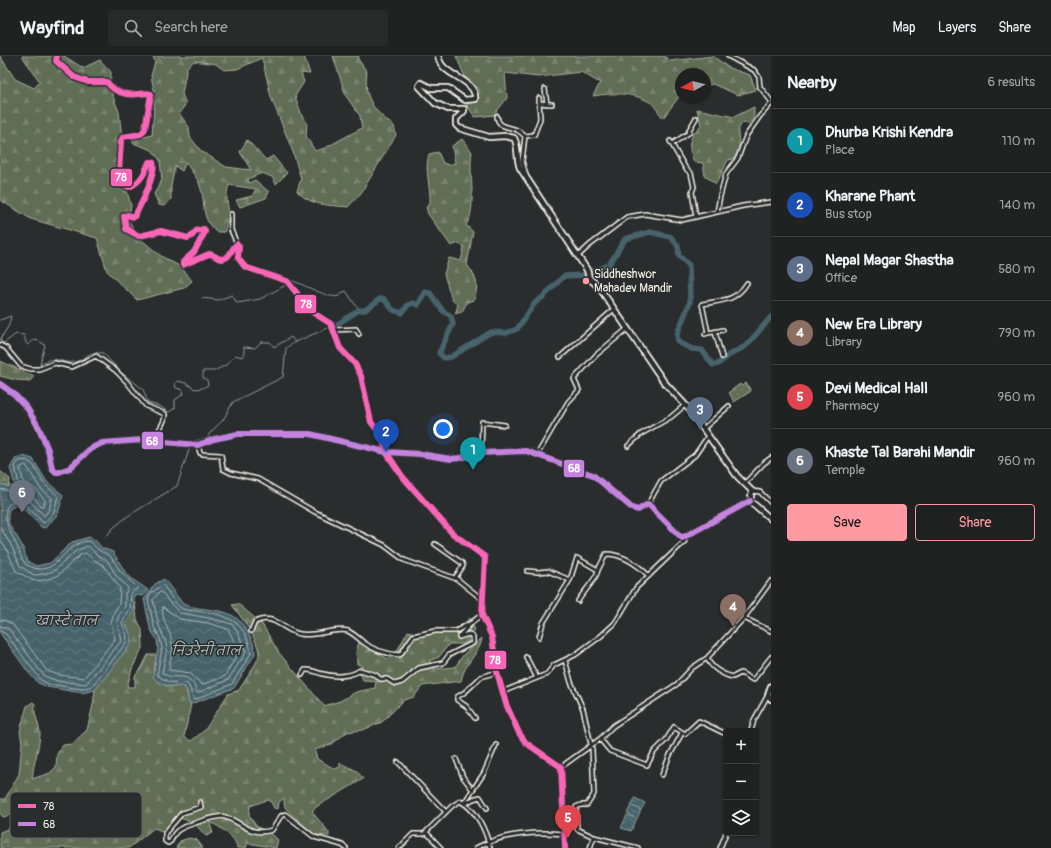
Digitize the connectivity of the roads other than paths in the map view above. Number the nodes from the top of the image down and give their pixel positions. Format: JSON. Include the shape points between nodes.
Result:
{"nodes":[{"id":1,"x":57,"y":56,"type":"edge"},
{"id":2,"x":438,"y":56,"type":"edge"},
{"id":3,"x":728,"y":56,"type":"edge"},
{"id":4,"x":545,"y":89,"type":"dead end"},
{"id":5,"x":539,"y":98,"type":"dead end"},
{"id":6,"x":771,"y":101,"type":"edge"},
{"id":7,"x":539,"y":103,"type":"junction"},
{"id":8,"x":547,"y":104,"type":"junction"},
{"id":9,"x":552,"y":104,"type":"dead end"},
{"id":10,"x":771,"y":104,"type":"edge"},
{"id":11,"x":497,"y":116,"type":"dead end"},
{"id":12,"x":696,"y":118,"type":"dead end"},
{"id":13,"x":525,"y":136,"type":"junction"},
{"id":14,"x":527,"y":179,"type":"junction"},
{"id":15,"x":771,"y":202,"type":"edge"},
{"id":16,"x":717,"y":212,"type":"junction"},
{"id":17,"x":231,"y":214,"type":"dead end"},
{"id":18,"x":696,"y":217,"type":"junction"},
{"id":19,"x":237,"y":244,"type":"junction"},
{"id":20,"x":578,"y":256,"type":"junction"},
{"id":21,"x":747,"y":283,"type":"dead end"},
{"id":22,"x":613,"y":310,"type":"junction"},
{"id":23,"x":627,"y":329,"type":"junction"},
{"id":24,"x":334,"y":330,"type":"junction"},
{"id":25,"x":723,"y":330,"type":"dead end"},
{"id":26,"x":715,"y":332,"type":"junction"},
{"id":27,"x":358,"y":334,"type":"dead end"},
{"id":28,"x":0,"y":345,"type":"edge"},
{"id":29,"x":560,"y":357,"type":"dead end"},
{"id":30,"x":722,"y":357,"type":"dead end"},
{"id":31,"x":0,"y":384,"type":"edge"},
{"id":32,"x":685,"y":405,"type":"junction"},
{"id":33,"x":729,"y":406,"type":"dead end"},
{"id":34,"x":505,"y":425,"type":"dead end"},
{"id":35,"x":703,"y":429,"type":"junction"},
{"id":36,"x":708,"y":436,"type":"junction"},
{"id":37,"x":155,"y":440,"type":"junction"},
{"id":38,"x":198,"y":445,"type":"junction"},
{"id":39,"x":628,"y":446,"type":"dead end"},
{"id":40,"x":386,"y":452,"type":"junction"},
{"id":41,"x":481,"y":453,"type":"junction"},
{"id":42,"x":537,"y":455,"type":"junction"},
{"id":43,"x":771,"y":458,"type":"edge"},
{"id":44,"x":745,"y":483,"type":"junction"},
{"id":45,"x":752,"y":491,"type":"junction"},
{"id":46,"x":750,"y":501,"type":"junction"},
{"id":47,"x":771,"y":503,"type":"edge"},
{"id":48,"x":648,"y":504,"type":"junction"},
{"id":49,"x":771,"y":518,"type":"edge"},
{"id":50,"x":684,"y":538,"type":"junction"},
{"id":51,"x":435,"y":544,"type":"dead end"},
{"id":52,"x":598,"y":570,"type":"junction"},
{"id":53,"x":527,"y":571,"type":"dead end"},
{"id":54,"x":649,"y":576,"type":"junction"},
{"id":55,"x":455,"y":578,"type":"junction"},
{"id":56,"x":570,"y":580,"type":"junction"},
{"id":57,"x":771,"y":581,"type":"edge"},
{"id":58,"x":483,"y":600,"type":"junction"},
{"id":59,"x":578,"y":601,"type":"dead end"},
{"id":60,"x":482,"y":615,"type":"junction"},
{"id":61,"x":744,"y":618,"type":"junction"},
{"id":62,"x":471,"y":623,"type":"junction"},
{"id":63,"x":251,"y":631,"type":"dead end"},
{"id":64,"x":771,"y":631,"type":"edge"},
{"id":65,"x":539,"y":637,"type":"dead end"},
{"id":66,"x":526,"y":657,"type":"dead end"},
{"id":67,"x":771,"y":657,"type":"edge"},
{"id":68,"x":707,"y":658,"type":"junction"},
{"id":69,"x":565,"y":660,"type":"junction"},
{"id":70,"x":497,"y":672,"type":"junction"},
{"id":71,"x":302,"y":675,"type":"dead end"},
{"id":72,"x":537,"y":678,"type":"junction"},
{"id":73,"x":771,"y":686,"type":"edge"},
{"id":74,"x":502,"y":692,"type":"junction"},
{"id":75,"x":770,"y":697,"type":"edge"},
{"id":76,"x":475,"y":718,"type":"dead end"},
{"id":77,"x":752,"y":728,"type":"edge"},
{"id":78,"x":682,"y":733,"type":"junction"},
{"id":79,"x":723,"y":733,"type":"edge"},
{"id":80,"x":600,"y":739,"type":"junction"},
{"id":81,"x":496,"y":745,"type":"dead end"},
{"id":82,"x":591,"y":746,"type":"junction"},
{"id":83,"x":456,"y":759,"type":"dead end"},
{"id":84,"x":398,"y":762,"type":"dead end"},
{"id":85,"x":560,"y":767,"type":"junction"},
{"id":86,"x":662,"y":775,"type":"dead end"},
{"id":87,"x":472,"y":790,"type":"junction"},
{"id":88,"x":200,"y":802,"type":"dead end"},
{"id":89,"x":465,"y":804,"type":"junction"},
{"id":90,"x":487,"y":808,"type":"dead end"},
{"id":91,"x":446,"y":812,"type":"junction"},
{"id":92,"x":426,"y":832,"type":"junction"},
{"id":93,"x":564,"y":834,"type":"junction"},
{"id":94,"x":725,"y":836,"type":"edge"},
{"id":95,"x":594,"y":837,"type":"junction"},
{"id":96,"x":488,"y":841,"type":"junction"},
{"id":97,"x":346,"y":848,"type":"edge"},
{"id":98,"x":400,"y":848,"type":"edge"},
{"id":99,"x":441,"y":848,"type":"edge"},
{"id":100,"x":476,"y":848,"type":"edge"},
{"id":101,"x":490,"y":848,"type":"edge"},
{"id":102,"x":565,"y":848,"type":"edge"},
{"id":103,"x":590,"y":848,"type":"edge"},
{"id":104,"x":638,"y":848,"type":"edge"},
{"id":105,"x":720,"y":848,"type":"edge"}],
"edges":[{"from":1,"to":19,"type":"street","via":[[56,61],[74,77],[88,82],[107,82],[116,92],[150,94],[145,129],[141,134],[123,137],[121,141],[119,172],[124,185],[129,187],[139,181],[149,162],[153,162],[154,166],[153,177],[134,218],[124,216],[126,229],[139,236],[161,231],[188,238],[196,231],[204,229],[197,248],[183,262],[184,265],[209,254],[226,257]]},
{"from":2,"to":14,"type":"street","via":[[444,68],[469,86],[475,94],[474,98],[465,100],[448,88],[431,88],[421,83],[419,86],[435,103],[448,109],[464,109],[456,119],[459,128],[489,137],[514,138],[517,161]]},
{"from":3,"to":6,"type":"street","via":[[754,70],[759,78],[760,87]]},
{"from":4,"to":8,"type":"street"},
{"from":5,"to":7,"type":"street"},
{"from":7,"to":8,"type":"street"},
{"from":7,"to":13,"type":"street","via":[[540,119],[534,135]]},
{"from":8,"to":9,"type":"street"},
{"from":10,"to":16,"type":"street","via":[[746,136],[738,158],[726,174]]},
{"from":11,"to":13,"type":"street","via":[[502,126],[517,130]]},
{"from":12,"to":18,"type":"street","via":[[690,132],[671,142],[686,169],[691,173]]},
{"from":13,"to":14,"type":"street","via":[[522,161]]},
{"from":14,"to":20,"type":"street"},
{"from":15,"to":16,"type":"street"},
{"from":16,"to":18,"type":"street"},
{"from":17,"to":19,"type":"street","via":[[230,226]]},
{"from":18,"to":20,"type":"street","via":[[682,220],[646,214],[627,217]]},
{"from":19,"to":24,"type":"street","via":[[238,258],[245,267],[287,281],[310,310],[326,319]]},
{"from":20,"to":22,"type":"street","via":[[589,278],[599,287]]},
{"from":21,"to":26,"type":"street","via":[[735,297],[702,304],[706,334]]},
{"from":22,"to":23,"type":"street"},
{"from":22,"to":29,"type":"street"},
{"from":23,"to":32,"type":"street","via":[[664,382]]},
{"from":23,"to":42,"type":"street","via":[[596,355],[574,379],[579,390],[568,402]]},
{"from":24,"to":27,"type":"street","via":[[356,329]]},
{"from":24,"to":40,"type":"street","via":[[340,348],[355,364],[361,376],[368,414]]},
{"from":25,"to":26,"type":"street"},
{"from":26,"to":30,"type":"street"},
{"from":28,"to":37,"type":"street","via":[[6,348],[21,366],[31,369],[55,363],[72,367],[96,356],[127,382],[146,406],[165,414]]},
{"from":31,"to":37,"type":"street","via":[[27,408],[39,428],[56,473],[70,468],[84,453],[98,444]]},
{"from":32,"to":35,"type":"street"},
{"from":32,"to":39,"type":"street","via":[[671,417],[641,434]]},
{"from":33,"to":35,"type":"street"},
{"from":34,"to":41,"type":"street","via":[[483,421]]},
{"from":35,"to":36,"type":"street"},
{"from":36,"to":44,"type":"street"},
{"from":36,"to":48,"type":"street","via":[[695,455],[661,481]]},
{"from":37,"to":38,"type":"street"},
{"from":38,"to":40,"type":"street","via":[[238,434],[310,434]]},
{"from":38,"to":55,"type":"street","via":[[202,454],[221,455],[223,469],[258,479],[315,512],[384,545],[404,560]]},
{"from":40,"to":41,"type":"street","via":[[455,459]]},
{"from":40,"to":58,"type":"street","via":[[402,476],[447,529],[485,557]]},
{"from":41,"to":42,"type":"street","via":[[521,451]]},
{"from":42,"to":48,"type":"street","via":[[596,476],[632,508],[638,510]]},
{"from":43,"to":44,"type":"street"},
{"from":44,"to":45,"type":"street"},
{"from":45,"to":46,"type":"street"},
{"from":45,"to":47,"type":"street","via":[[760,492]]},
{"from":46,"to":49,"type":"street"},
{"from":46,"to":50,"type":"street"},
{"from":48,"to":50,"type":"street"},
{"from":50,"to":54,"type":"street","via":[[685,541]]},
{"from":51,"to":55,"type":"street","via":[[462,563],[463,566]]},
{"from":52,"to":54,"type":"street","via":[[606,554],[613,554],[636,564]]},
{"from":52,"to":56,"type":"street","via":[[577,558]]},
{"from":52,"to":59,"type":"street","via":[[596,577]]},
{"from":53,"to":56,"type":"street","via":[[548,571]]},
{"from":54,"to":69,"type":"street","via":[[636,588],[615,623],[586,647]]},
{"from":55,"to":58,"type":"street"},
{"from":56,"to":65,"type":"street","via":[[543,623]]},
{"from":57,"to":61,"type":"street"},
{"from":58,"to":60,"type":"street"},
{"from":60,"to":62,"type":"street"},
{"from":60,"to":70,"type":"street","via":[[492,637]]},
{"from":61,"to":64,"type":"street"},
{"from":61,"to":68,"type":"street"},
{"from":62,"to":63,"type":"street","via":[[456,631],[436,631],[413,636],[400,655],[387,655],[375,650],[345,630],[299,634],[288,630],[279,622],[265,619],[255,622]]},
{"from":62,"to":71,"type":"street","via":[[458,636],[469,634],[473,637],[473,643],[449,655],[443,663],[419,668],[402,682],[395,684],[360,670],[350,675],[329,675],[310,669],[305,670]]},
{"from":66,"to":72,"type":"street"},
{"from":67,"to":68,"type":"street","via":[[753,680],[741,673],[734,678],[726,676],[708,662]]},
{"from":68,"to":80,"type":"street","via":[[692,668],[677,684],[613,726]]},
{"from":69,"to":72,"type":"street","via":[[554,665],[547,674]]},
{"from":69,"to":82,"type":"street","via":[[583,709]]},
{"from":70,"to":74,"type":"street"},
{"from":70,"to":76,"type":"street","via":[[482,677],[465,692],[456,696]]},
{"from":72,"to":74,"type":"street"},
{"from":73,"to":75,"type":"street"},
{"from":74,"to":85,"type":"street","via":[[519,733],[526,743]]},
{"from":75,"to":77,"type":"street","via":[[754,720]]},
{"from":78,"to":79,"type":"street","via":[[688,734],[699,721]]},
{"from":78,"to":80,"type":"street","via":[[674,727],[671,729],[647,765],[610,751]]},
{"from":78,"to":86,"type":"street"},
{"from":80,"to":82,"type":"street"},
{"from":81,"to":87,"type":"street","via":[[484,773]]},
{"from":82,"to":85,"type":"street"},
{"from":82,"to":95,"type":"street","via":[[594,794],[587,805],[576,807],[575,817],[577,829]]},
{"from":83,"to":87,"type":"street"},
{"from":84,"to":91,"type":"street"},
{"from":85,"to":93,"type":"street"},
{"from":87,"to":89,"type":"street"},
{"from":88,"to":97,"type":"street","via":[[201,807],[185,812],[165,832],[165,841],[171,841],[179,829],[221,816],[246,829],[266,832],[272,830],[285,814],[314,837]]},
{"from":89,"to":90,"type":"street","via":[[473,798],[480,797]]},
{"from":89,"to":91,"type":"street","via":[[458,802]]},
{"from":89,"to":96,"type":"street","via":[[484,828]]},
{"from":91,"to":92,"type":"street"},
{"from":92,"to":98,"type":"street","via":[[413,834]]},
{"from":92,"to":99,"type":"street"},
{"from":93,"to":96,"type":"street","via":[[533,832]]},
{"from":93,"to":102,"type":"street"},
{"from":94,"to":105,"type":"street"},
{"from":95,"to":103,"type":"street"},
{"from":95,"to":104,"type":"street"},
{"from":96,"to":100,"type":"street"},
{"from":96,"to":101,"type":"street"}]}
